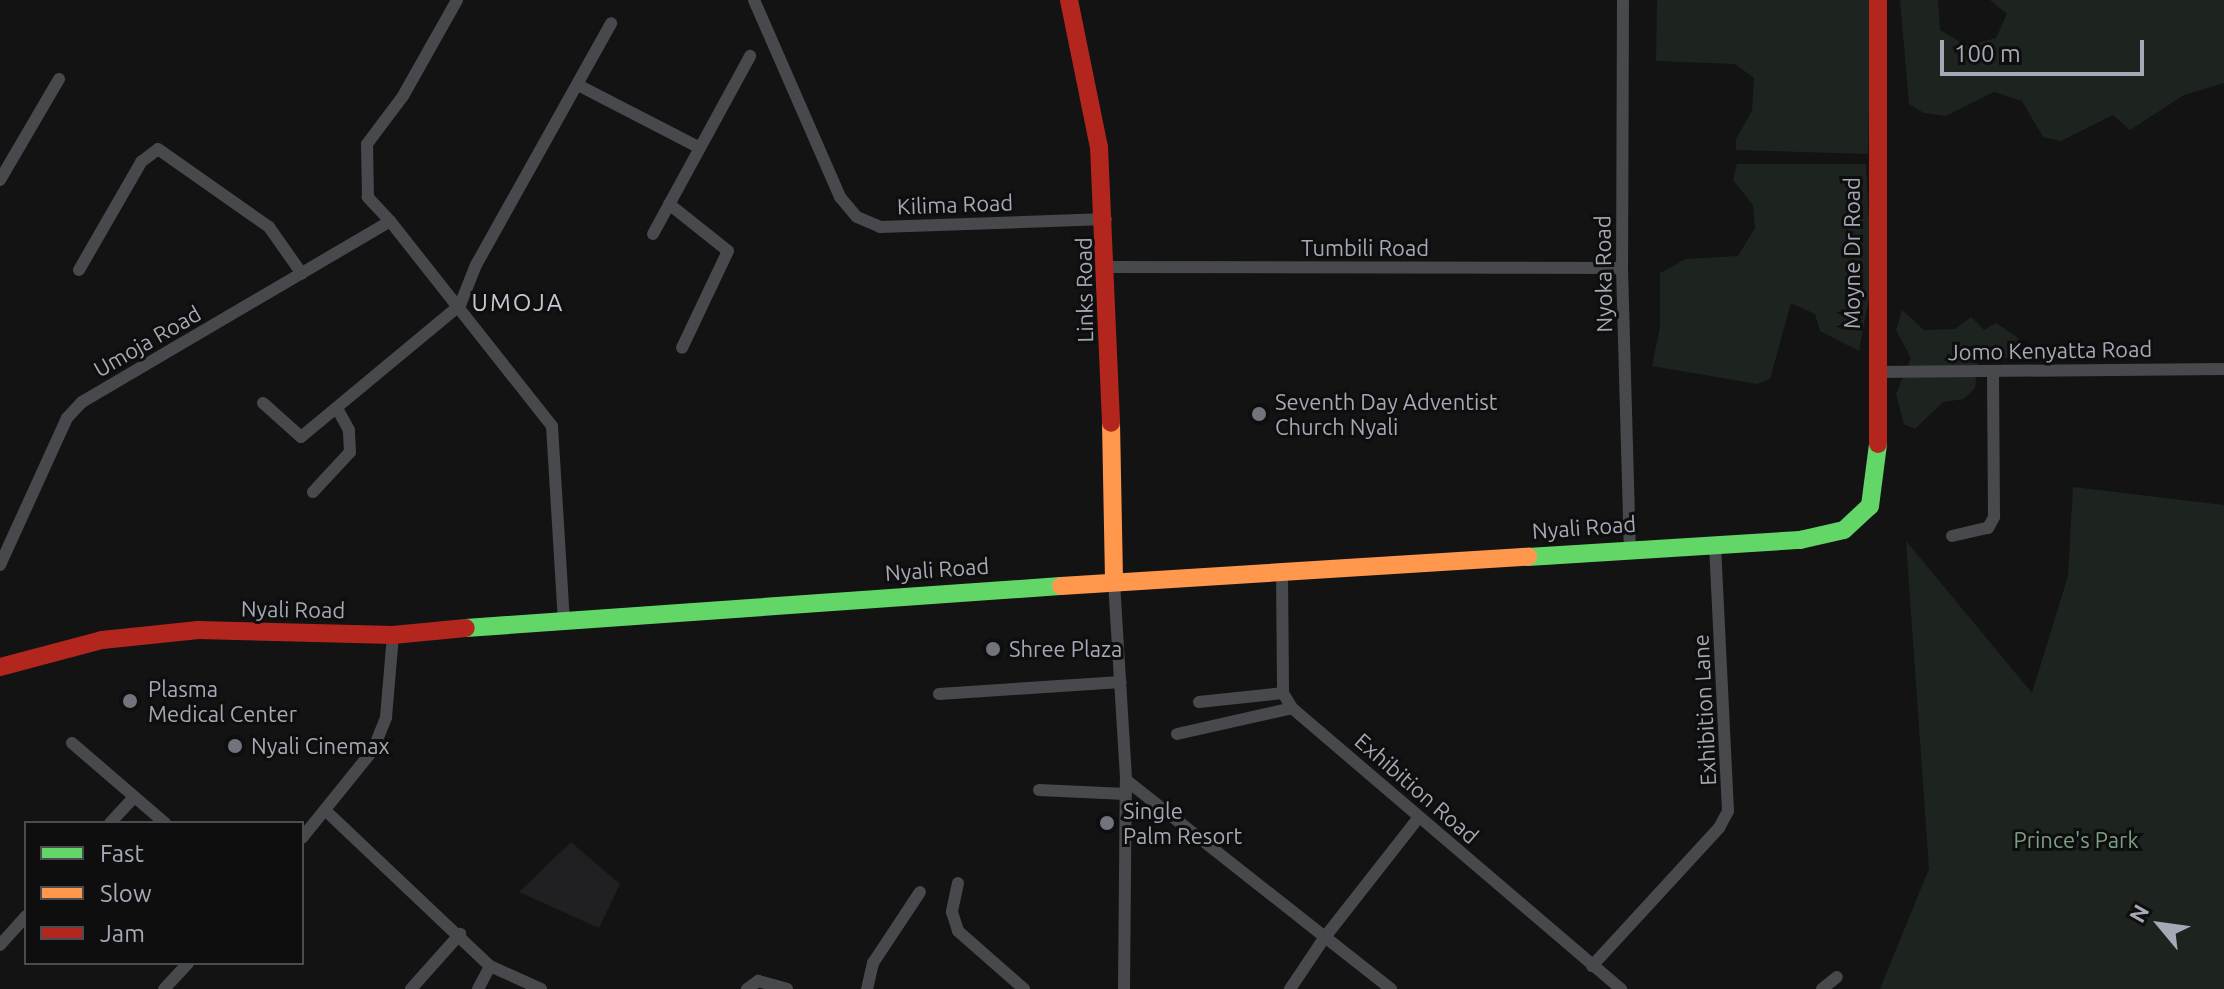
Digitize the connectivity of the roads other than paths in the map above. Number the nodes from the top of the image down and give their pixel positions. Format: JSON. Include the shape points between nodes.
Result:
{"nodes":[{"id":1,"x":457,"y":0,"type":"edge"},
{"id":2,"x":754,"y":0,"type":"edge"},
{"id":3,"x":1069,"y":0,"type":"edge"},
{"id":4,"x":1623,"y":0,"type":"edge"},
{"id":5,"x":1878,"y":0,"type":"edge"},
{"id":6,"x":611,"y":23,"type":"dead end"},
{"id":7,"x":750,"y":56,"type":"dead end"},
{"id":8,"x":59,"y":79,"type":"dead end"},
{"id":9,"x":578,"y":85,"type":"junction"},
{"id":10,"x":698,"y":147,"type":"junction"},
{"id":11,"x":0,"y":180,"type":"edge"},
{"id":12,"x":669,"y":204,"type":"junction"},
{"id":13,"x":1106,"y":219,"type":"junction"},
{"id":14,"x":390,"y":221,"type":"junction"},
{"id":15,"x":653,"y":234,"type":"dead end"},
{"id":16,"x":1108,"y":267,"type":"junction"},
{"id":17,"x":1622,"y":268,"type":"junction"},
{"id":18,"x":79,"y":270,"type":"dead end"},
{"id":19,"x":302,"y":274,"type":"junction"},
{"id":20,"x":460,"y":305,"type":"junction"},
{"id":21,"x":682,"y":348,"type":"dead end"},
{"id":22,"x":2224,"y":369,"type":"edge"},
{"id":23,"x":1993,"y":371,"type":"junction"},
{"id":24,"x":1876,"y":372,"type":"junction"},
{"id":25,"x":263,"y":403,"type":"dead end"},
{"id":26,"x":338,"y":410,"type":"junction"},
{"id":27,"x":313,"y":492,"type":"dead end"},
{"id":28,"x":1870,"y":506,"type":"joint"},
{"id":29,"x":1952,"y":536,"type":"dead end"},
{"id":30,"x":1715,"y":545,"type":"junction"},
{"id":31,"x":1630,"y":548,"type":"junction"},
{"id":32,"x":0,"y":565,"type":"edge"},
{"id":33,"x":1282,"y":572,"type":"junction"},
{"id":34,"x":1114,"y":582,"type":"junction"},
{"id":35,"x":564,"y":622,"type":"junction"},
{"id":36,"x":393,"y":635,"type":"junction"},
{"id":37,"x":0,"y":667,"type":"edge"},
{"id":38,"x":1121,"y":682,"type":"junction"},
{"id":39,"x":1283,"y":693,"type":"junction"},
{"id":40,"x":939,"y":694,"type":"dead end"},
{"id":41,"x":1199,"y":702,"type":"dead end"},
{"id":42,"x":1292,"y":708,"type":"junction"},
{"id":43,"x":1177,"y":734,"type":"dead end"},
{"id":44,"x":72,"y":743,"type":"dead end"},
{"id":45,"x":1126,"y":787,"type":"junction"},
{"id":46,"x":1039,"y":790,"type":"dead end"},
{"id":47,"x":134,"y":797,"type":"junction"},
{"id":48,"x":326,"y":811,"type":"junction"},
{"id":49,"x":1419,"y":817,"type":"junction"},
{"id":50,"x":112,"y":821,"type":"edge"},
{"id":51,"x":163,"y":821,"type":"edge"},
{"id":52,"x":304,"y":836,"type":"edge"},
{"id":53,"x":958,"y":883,"type":"dead end"},
{"id":54,"x":920,"y":892,"type":"dead end"},
{"id":55,"x":24,"y":918,"type":"edge"},
{"id":56,"x":460,"y":934,"type":"junction"},
{"id":57,"x":1325,"y":937,"type":"junction"},
{"id":58,"x":0,"y":945,"type":"edge"},
{"id":59,"x":186,"y":965,"type":"edge"},
{"id":60,"x":490,"y":966,"type":"junction"},
{"id":61,"x":1592,"y":966,"type":"junction"},
{"id":62,"x":1837,"y":977,"type":"dead end"},
{"id":63,"x":164,"y":989,"type":"edge"},
{"id":64,"x":411,"y":989,"type":"edge"},
{"id":65,"x":478,"y":989,"type":"edge"},
{"id":66,"x":541,"y":989,"type":"edge"},
{"id":67,"x":747,"y":989,"type":"edge"},
{"id":68,"x":787,"y":989,"type":"edge"},
{"id":69,"x":867,"y":989,"type":"edge"},
{"id":70,"x":1024,"y":989,"type":"edge"},
{"id":71,"x":1124,"y":989,"type":"edge"},
{"id":72,"x":1290,"y":989,"type":"edge"},
{"id":73,"x":1391,"y":989,"type":"edge"},
{"id":74,"x":1621,"y":989,"type":"edge"},
{"id":75,"x":1822,"y":989,"type":"edge"}],
"edges":[{"from":1,"to":14,"type":"street","via":[[403,96],[367,144],[368,197]]},
{"from":2,"to":13,"type":"street","name":"Kilima Road","via":[[840,197],[857,217],[880,227]]},
{"from":3,"to":13,"type":"main road","name":"Links Road","via":[[1099,147]]},
{"from":4,"to":17,"type":"street","name":"Nyoka Road"},
{"from":5,"to":24,"type":"main road","name":"Moyne Dr Road"},
{"from":6,"to":9,"type":"street"},
{"from":7,"to":10,"type":"street"},
{"from":8,"to":11,"type":"street"},
{"from":9,"to":10,"type":"street"},
{"from":9,"to":20,"type":"street","via":[[476,265]]},
{"from":10,"to":12,"type":"street"},
{"from":12,"to":15,"type":"street"},
{"from":12,"to":21,"type":"street","via":[[728,251]]},
{"from":13,"to":16,"type":"main road","name":"Links Road"},
{"from":14,"to":19,"type":"street","name":"Umoja Road"},
{"from":14,"to":20,"type":"street"},
{"from":16,"to":17,"type":"street","name":"Tumbili Road"},
{"from":16,"to":34,"type":"main road","name":"Links Road"},
{"from":17,"to":31,"type":"street","name":"Nyoka Road"},
{"from":18,"to":19,"type":"street","via":[[141,162],[158,149],[269,227]]},
{"from":19,"to":32,"type":"street","name":"Umoja Road","via":[[82,402],[67,418]]},
{"from":20,"to":26,"type":"street"},
{"from":20,"to":35,"type":"street","via":[[552,426]]},
{"from":22,"to":23,"type":"street","name":"Jomo Kenyatta Road"},
{"from":23,"to":24,"type":"street","name":"Jomo Kenyatta Road"},
{"from":23,"to":29,"type":"street","via":[[1994,517],[1988,528]]},
{"from":24,"to":28,"type":"main road","name":"Moyne Dr Road","via":[[1878,462]]},
{"from":25,"to":26,"type":"street","via":[[301,437]]},
{"from":26,"to":27,"type":"street","via":[[349,430],[350,452]]},
{"from":28,"to":30,"type":"main road","name":"Nyali Road","via":[[1859,520],[1825,536]]},
{"from":30,"to":31,"type":"main road","name":"Nyali Road"},
{"from":30,"to":61,"type":"street","name":"Exhibition Lane","via":[[1728,811],[1719,828]]},
{"from":31,"to":33,"type":"main road","name":"Nyali Road"},
{"from":33,"to":34,"type":"main road","name":"Nyali Road"},
{"from":33,"to":39,"type":"street"},
{"from":34,"to":35,"type":"main road","name":"Nyali Road","via":[[696,608]]},
{"from":34,"to":38,"type":"street"},
{"from":35,"to":36,"type":"main road","name":"Nyali Road"},
{"from":36,"to":37,"type":"main road","name":"Nyali Road","via":[[198,630],[102,640]]},
{"from":36,"to":48,"type":"street","via":[[383,729],[355,778]]},
{"from":38,"to":40,"type":"street"},
{"from":38,"to":45,"type":"street"},
{"from":39,"to":41,"type":"street"},
{"from":39,"to":42,"type":"street","name":"Exhibition Road"},
{"from":42,"to":43,"type":"street"},
{"from":42,"to":49,"type":"street","name":"Exhibition Road"},
{"from":44,"to":47,"type":"street"},
{"from":45,"to":46,"type":"street"},
{"from":45,"to":57,"type":"street"},
{"from":45,"to":71,"type":"street"},
{"from":47,"to":50,"type":"street"},
{"from":47,"to":51,"type":"street"},
{"from":48,"to":52,"type":"street"},
{"from":48,"to":56,"type":"street"},
{"from":49,"to":57,"type":"street"},
{"from":49,"to":61,"type":"street","name":"Exhibition Road"},
{"from":53,"to":70,"type":"street","via":[[952,912],[958,931]]},
{"from":54,"to":69,"type":"street","via":[[873,963]]},
{"from":55,"to":58,"type":"street"},
{"from":56,"to":60,"type":"street"},
{"from":56,"to":64,"type":"street"},
{"from":57,"to":72,"type":"street"},
{"from":57,"to":73,"type":"street"},
{"from":59,"to":63,"type":"street"},
{"from":60,"to":65,"type":"street"},
{"from":60,"to":66,"type":"street"},
{"from":61,"to":74,"type":"street","name":"Exhibition Road"},
{"from":62,"to":75,"type":"street"},
{"from":67,"to":68,"type":"street","via":[[758,981]]}]}
